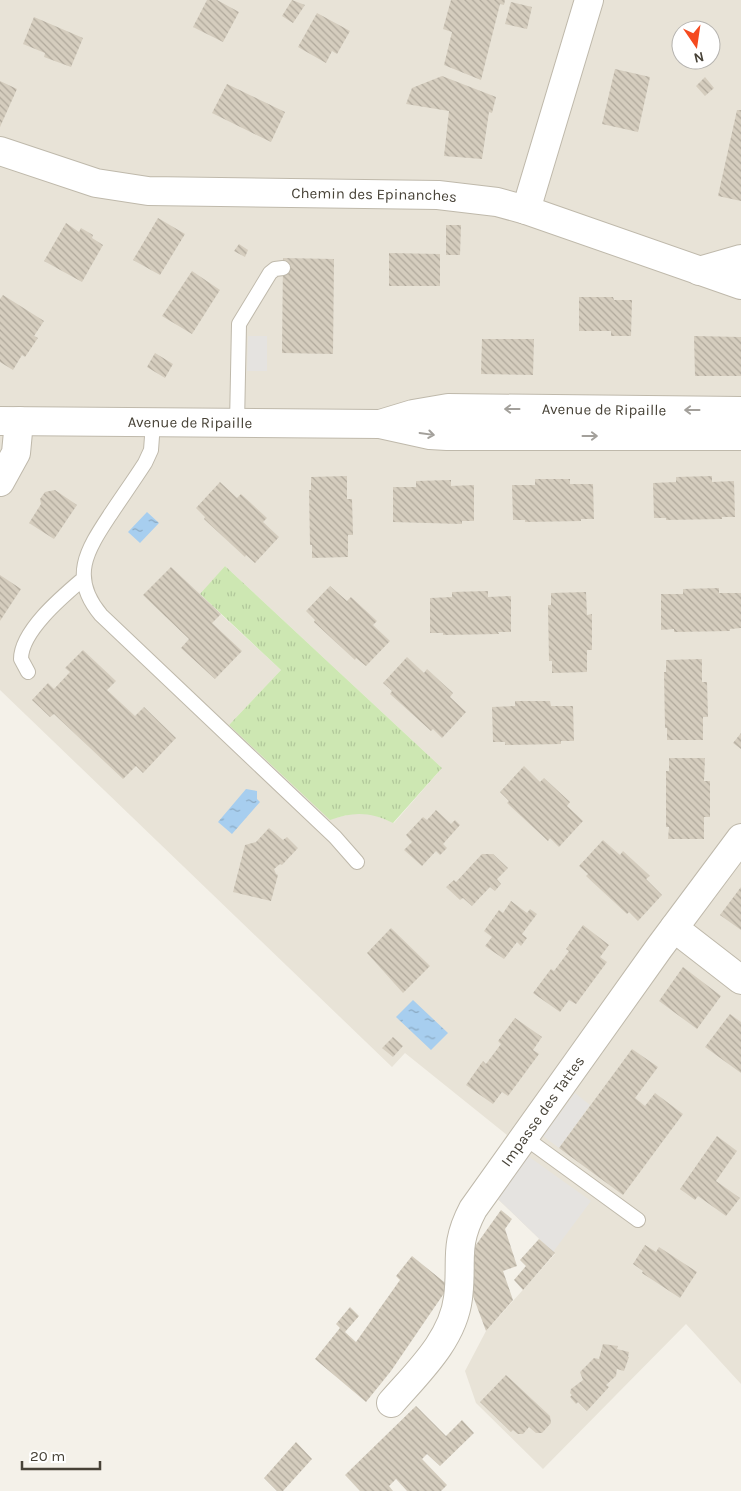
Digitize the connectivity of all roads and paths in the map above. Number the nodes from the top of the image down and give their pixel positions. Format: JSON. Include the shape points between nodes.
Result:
{"nodes":[{"id":1,"x":589,"y":0,"type":"edge"},
{"id":2,"x":0,"y":151,"type":"edge"},
{"id":3,"x":526,"y":210,"type":"junction"},
{"id":4,"x":741,"y":259,"type":"edge"},
{"id":5,"x":283,"y":268,"type":"dead end"},
{"id":6,"x":700,"y":271,"type":"junction"},
{"id":7,"x":741,"y":285,"type":"edge"},
{"id":8,"x":620,"y":410,"type":"junction"},
{"id":9,"x":741,"y":411,"type":"edge"},
{"id":10,"x":9,"y":421,"type":"edge"},
{"id":11,"x":153,"y":423,"type":"junction"},
{"id":12,"x":237,"y":424,"type":"junction"},
{"id":13,"x":380,"y":424,"type":"junction"},
{"id":14,"x":624,"y":436,"type":"junction"},
{"id":15,"x":741,"y":436,"type":"edge"},
{"id":16,"x":0,"y":482,"type":"edge"},
{"id":17,"x":83,"y":579,"type":"junction"},
{"id":18,"x":28,"y":672,"type":"dead end"},
{"id":19,"x":741,"y":838,"type":"edge"},
{"id":20,"x":357,"y":862,"type":"dead end"},
{"id":21,"x":674,"y":928,"type":"junction"},
{"id":22,"x":741,"y":980,"type":"edge"},
{"id":23,"x":524,"y":1136,"type":"junction"},
{"id":24,"x":638,"y":1220,"type":"dead end"},
{"id":25,"x":391,"y":1404,"type":"dead end"}],
"edges":[{"from":1,"to":3,"type":"street"},
{"from":2,"to":3,"type":"street","name":"Chemin des Epinanches","via":[[96,183],[148,191],[438,195],[497,202]]},
{"from":3,"to":6,"type":"street","name":"Chemin des Epinanches"},
{"from":4,"to":6,"type":"street"},
{"from":5,"to":12,"type":"lane","via":[[270,273],[239,324]]},
{"from":6,"to":7,"type":"street","name":"Chemin des Epinanches"},
{"from":9,"to":8,"type":"street","name":"Avenue de Ripaille","one_way":true},
{"from":8,"to":13,"type":"street","name":"Avenue de Ripaille","one_way":true,"via":[[448,408]]},
{"from":8,"to":14,"type":"street"},
{"from":10,"to":11,"type":"street","name":"Avenue de Ripaille"},
{"from":10,"to":16,"type":"street","via":[[16,453]]},
{"from":11,"to":12,"type":"street","name":"Avenue de Ripaille"},
{"from":11,"to":17,"type":"lane","via":[[151,450],[93,541],[83,566]]},
{"from":12,"to":13,"type":"street","name":"Avenue de Ripaille"},
{"from":13,"to":14,"type":"street","name":"Avenue de Ripaille","one_way":true,"via":[[447,436]]},
{"from":14,"to":15,"type":"street","name":"Avenue de Ripaille"},
{"from":17,"to":18,"type":"lane","via":[[50,608],[24,645],[20,659]]},
{"from":17,"to":20,"type":"lane","via":[[89,599],[101,615],[335,837]]},
{"from":19,"to":21,"type":"street","name":"Impasse des Tattes"},
{"from":21,"to":22,"type":"street"},
{"from":21,"to":23,"type":"street","name":"Impasse des Tattes"},
{"from":23,"to":24,"type":"lane"},
{"from":23,"to":25,"type":"street","name":"Impasse des Tattes","via":[[464,1225],[458,1259],[458,1298],[446,1335]]}]}
